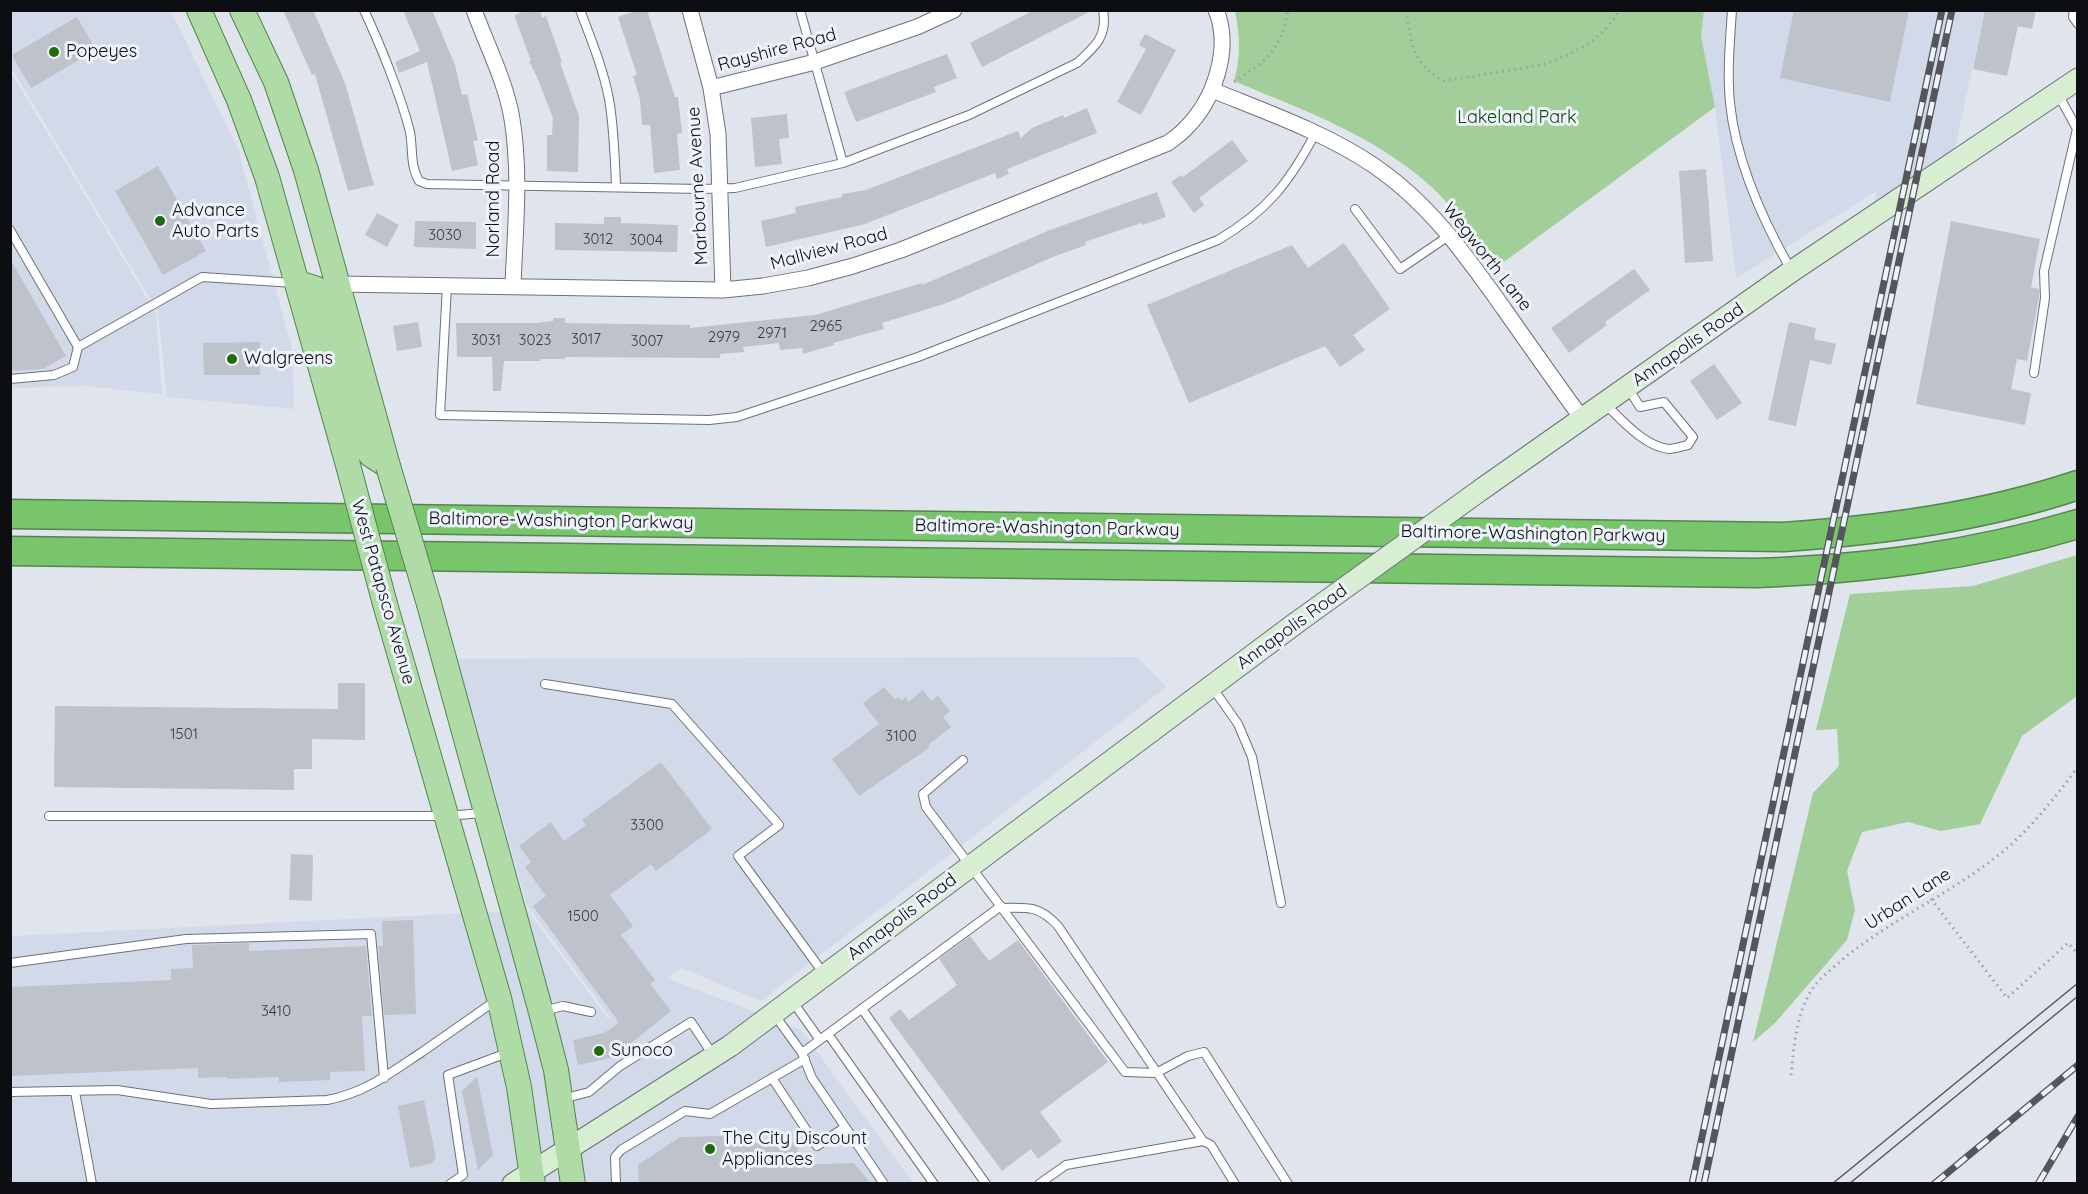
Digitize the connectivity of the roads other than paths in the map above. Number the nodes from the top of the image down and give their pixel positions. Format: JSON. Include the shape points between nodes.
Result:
{"nodes":[{"id":1,"x":200,"y":10,"type":"edge"},
{"id":2,"x":242,"y":10,"type":"edge"},
{"id":3,"x":364,"y":10,"type":"edge"},
{"id":4,"x":474,"y":10,"type":"edge"},
{"id":5,"x":580,"y":10,"type":"edge"},
{"id":6,"x":690,"y":10,"type":"edge"},
{"id":7,"x":801,"y":10,"type":"edge"},
{"id":8,"x":954,"y":10,"type":"edge"},
{"id":9,"x":1103,"y":10,"type":"edge"},
{"id":10,"x":1216,"y":10,"type":"edge"},
{"id":11,"x":1732,"y":10,"type":"edge"},
{"id":12,"x":2074,"y":10,"type":"edge"},
{"id":13,"x":2078,"y":24,"type":"edge"},
{"id":14,"x":815,"y":62,"type":"junction"},
{"id":15,"x":2078,"y":79,"type":"edge"},
{"id":16,"x":711,"y":88,"type":"junction"},
{"id":17,"x":1212,"y":90,"type":"junction"},
{"id":18,"x":2058,"y":93,"type":"junction"},
{"id":19,"x":1314,"y":134,"type":"junction"},
{"id":20,"x":843,"y":163,"type":"junction"},
{"id":21,"x":517,"y":186,"type":"junction"},
{"id":22,"x":616,"y":187,"type":"junction"},
{"id":23,"x":720,"y":189,"type":"junction"},
{"id":24,"x":1355,"y":208,"type":"dead end"},
{"id":25,"x":10,"y":230,"type":"edge"},
{"id":26,"x":1450,"y":235,"type":"junction"},
{"id":27,"x":1792,"y":272,"type":"junction"},
{"id":28,"x":298,"y":283,"type":"junction"},
{"id":29,"x":336,"y":284,"type":"junction"},
{"id":30,"x":513,"y":285,"type":"junction"},
{"id":31,"x":447,"y":286,"type":"junction"},
{"id":32,"x":723,"y":290,"type":"junction"},
{"id":33,"x":78,"y":347,"type":"junction"},
{"id":34,"x":2034,"y":374,"type":"dead end"},
{"id":35,"x":10,"y":379,"type":"edge"},
{"id":36,"x":1628,"y":388,"type":"junction"},
{"id":37,"x":1605,"y":404,"type":"junction"},
{"id":38,"x":1583,"y":420,"type":"junction"},
{"id":39,"x":388,"y":466,"type":"junction"},
{"id":40,"x":2078,"y":485,"type":"edge"},
{"id":41,"x":10,"y":514,"type":"edge"},
{"id":42,"x":2078,"y":524,"type":"edge"},
{"id":43,"x":10,"y":550,"type":"edge"},
{"id":44,"x":545,"y":684,"type":"dead end"},
{"id":45,"x":1212,"y":686,"type":"junction"},
{"id":46,"x":963,"y":760,"type":"dead end"},
{"id":47,"x":487,"y":812,"type":"junction"},
{"id":48,"x":49,"y":816,"type":"dead end"},
{"id":49,"x":447,"y":816,"type":"junction"},
{"id":50,"x":971,"y":866,"type":"junction"},
{"id":51,"x":1281,"y":903,"type":"dead end"},
{"id":52,"x":1002,"y":907,"type":"junction"},
{"id":53,"x":10,"y":963,"type":"edge"},
{"id":54,"x":825,"y":975,"type":"junction"},
{"id":55,"x":499,"y":998,"type":"junction"},
{"id":56,"x":791,"y":1000,"type":"junction"},
{"id":57,"x":862,"y":1009,"type":"junction"},
{"id":58,"x":541,"y":1012,"type":"junction"},
{"id":59,"x":591,"y":1012,"type":"dead end"},
{"id":60,"x":772,"y":1013,"type":"junction"},
{"id":61,"x":828,"y":1034,"type":"junction"},
{"id":62,"x":820,"y":1040,"type":"junction"},
{"id":63,"x":511,"y":1052,"type":"junction"},
{"id":64,"x":714,"y":1056,"type":"junction"},
{"id":65,"x":804,"y":1056,"type":"junction"},
{"id":66,"x":1156,"y":1073,"type":"junction"},
{"id":67,"x":384,"y":1078,"type":"junction"},
{"id":68,"x":772,"y":1078,"type":"junction"},
{"id":69,"x":10,"y":1092,"type":"edge"},
{"id":70,"x":75,"y":1092,"type":"junction"},
{"id":71,"x":561,"y":1099,"type":"junction"},
{"id":72,"x":845,"y":1127,"type":"junction"},
{"id":73,"x":1203,"y":1141,"type":"junction"},
{"id":74,"x":569,"y":1148,"type":"junction"},
{"id":75,"x":526,"y":1179,"type":"edge"},
{"id":76,"x":92,"y":1184,"type":"edge"},
{"id":77,"x":450,"y":1184,"type":"edge"},
{"id":78,"x":573,"y":1184,"type":"edge"},
{"id":79,"x":616,"y":1184,"type":"edge"},
{"id":80,"x":884,"y":1184,"type":"edge"},
{"id":81,"x":934,"y":1184,"type":"edge"},
{"id":82,"x":986,"y":1184,"type":"edge"},
{"id":83,"x":1039,"y":1184,"type":"edge"},
{"id":84,"x":1235,"y":1184,"type":"edge"},
{"id":85,"x":1288,"y":1184,"type":"edge"}],
"edges":[{"from":1,"to":28,"type":"main road","name":"West Patapsco Avenue","via":[[263,166]]},
{"from":2,"to":29,"type":"main road","via":[[276,82],[306,170]]},
{"from":3,"to":21,"type":"lane","via":[[410,132],[414,173],[419,181]]},
{"from":4,"to":21,"type":"street","name":"Norland Road","via":[[512,117]]},
{"from":5,"to":22,"type":"lane","via":[[608,97]]},
{"from":6,"to":16,"type":"street","name":"Marbourne Avenue"},
{"from":7,"to":14,"type":"lane"},
{"from":8,"to":14,"type":"street","name":"Rayshire Road"},
{"from":9,"to":20,"type":"lane","via":[[1106,24],[1102,36],[1077,63],[969,115]]},
{"from":10,"to":17,"type":"street","via":[[1222,40]]},
{"from":11,"to":27,"type":"lane","via":[[1730,102],[1737,142],[1756,200]]},
{"from":12,"to":13,"type":"lane"},
{"from":14,"to":16,"type":"street","name":"Rayshire Road"},
{"from":14,"to":20,"type":"lane"},
{"from":15,"to":18,"type":"main road","name":"Annapolis Road"},
{"from":16,"to":23,"type":"street","name":"Marbourne Avenue"},
{"from":17,"to":19,"type":"street","name":"Wegworth Lane"},
{"from":17,"to":32,"type":"street","name":"Mallview Road","via":[[1185,129],[1168,143],[1145,153],[853,266],[797,280]]},
{"from":18,"to":27,"type":"main road","name":"Annapolis Road"},
{"from":18,"to":34,"type":"lane","via":[[2077,129],[2044,271],[2045,298]]},
{"from":19,"to":26,"type":"street","name":"Wegworth Lane","via":[[1372,165],[1423,206]]},
{"from":19,"to":31,"type":"lane","via":[[1279,191],[1242,226],[1218,240],[918,357],[736,417],[710,420],[440,415]]},
{"from":20,"to":23,"type":"lane"},
{"from":21,"to":22,"type":"lane"},
{"from":21,"to":30,"type":"street","name":"Norland Road"},
{"from":22,"to":23,"type":"lane"},
{"from":23,"to":32,"type":"street","name":"Marbourne Avenue"},
{"from":24,"to":26,"type":"lane","via":[[1400,269]]},
{"from":25,"to":33,"type":"lane"},
{"from":26,"to":38,"type":"street","name":"Wegworth Lane"},
{"from":27,"to":36,"type":"main road","name":"Annapolis Road"},
{"from":28,"to":33,"type":"lane","via":[[202,277]]},
{"from":28,"to":39,"type":"main road","via":[[317,288],[320,294],[365,447]]},
{"from":28,"to":49,"type":"main road","name":"West Patapsco Avenue","bridge":true},
{"from":29,"to":31,"type":"street","name":"Mallview Road"},
{"from":29,"to":39,"type":"main road"},
{"from":30,"to":31,"type":"street","name":"Mallview Road"},
{"from":30,"to":32,"type":"street","name":"Mallview Road"},
{"from":33,"to":35,"type":"lane","via":[[73,367],[54,375]]},
{"from":36,"to":37,"type":"main road","name":"Annapolis Road"},
{"from":36,"to":37,"type":"lane","via":[[1640,407],[1664,402],[1693,437],[1689,445],[1670,449],[1653,443]]},
{"from":37,"to":38,"type":"main road","name":"Annapolis Road"},
{"from":38,"to":45,"type":"main road","name":"Annapolis Road","bridge":true},
{"from":39,"to":47,"type":"main road","bridge":true},
{"from":40,"to":41,"type":"highway","name":"Baltimore-Washington Parkway","via":[[1999,508],[1938,520],[1783,537]]},
{"from":42,"to":43,"type":"highway","name":"Baltimore-Washington Parkway","via":[[2009,543],[1930,558],[1853,568],[1756,573]]},
{"from":44,"to":54,"type":"lane","via":[[672,704],[779,825],[738,856]]},
{"from":45,"to":50,"type":"main road","name":"Annapolis Road"},
{"from":45,"to":51,"type":"lane","via":[[1238,724],[1252,757]]},
{"from":46,"to":50,"type":"lane","via":[[923,794],[926,807]]},
{"from":47,"to":49,"type":"lane"},
{"from":47,"to":58,"type":"main road"},
{"from":48,"to":49,"type":"lane"},
{"from":49,"to":55,"type":"main road","name":"West Patapsco Avenue"},
{"from":50,"to":52,"type":"lane"},
{"from":50,"to":54,"type":"main road","name":"Annapolis Road"},
{"from":52,"to":57,"type":"lane"},
{"from":52,"to":66,"type":"lane","via":[[1125,1072]]},
{"from":52,"to":66,"type":"lane","via":[[1032,909],[1047,915],[1058,926]]},
{"from":53,"to":67,"type":"lane","via":[[186,939],[371,934]]},
{"from":54,"to":56,"type":"main road","name":"Annapolis Road"},
{"from":55,"to":63,"type":"main road","name":"West Patapsco Avenue"},
{"from":55,"to":67,"type":"lane"},
{"from":56,"to":60,"type":"main road","name":"Annapolis Road"},
{"from":56,"to":62,"type":"lane"},
{"from":57,"to":61,"type":"lane"},
{"from":57,"to":82,"type":"lane"},
{"from":58,"to":59,"type":"lane","via":[[563,1006]]},
{"from":58,"to":71,"type":"main road"},
{"from":60,"to":64,"type":"main road","name":"Annapolis Road"},
{"from":60,"to":65,"type":"lane"},
{"from":61,"to":62,"type":"lane"},
{"from":61,"to":81,"type":"lane"},
{"from":62,"to":65,"type":"lane"},
{"from":63,"to":75,"type":"main road","name":"West Patapsco Avenue","via":[[519,1087]]},
{"from":63,"to":77,"type":"lane","via":[[448,1075],[463,1175]]},
{"from":64,"to":71,"type":"lane","via":[[691,1022],[620,1066],[589,1092]]},
{"from":64,"to":74,"type":"main road","name":"Annapolis Road"},
{"from":65,"to":68,"type":"lane"},
{"from":65,"to":72,"type":"lane","via":[[812,1078]]},
{"from":66,"to":73,"type":"lane"},
{"from":66,"to":85,"type":"lane","via":[[1204,1052]]},
{"from":67,"to":70,"type":"lane","via":[[364,1090],[327,1100],[211,1104],[117,1090]]},
{"from":68,"to":72,"type":"lane","via":[[817,1146]]},
{"from":68,"to":79,"type":"lane","via":[[711,1114],[685,1111],[621,1150],[615,1157]]},
{"from":69,"to":70,"type":"lane"},
{"from":70,"to":76,"type":"lane"},
{"from":71,"to":74,"type":"main road"},
{"from":72,"to":80,"type":"lane"},
{"from":73,"to":83,"type":"lane","via":[[1066,1165]]},
{"from":73,"to":84,"type":"lane","via":[[1211,1145]]},
{"from":74,"to":75,"type":"main road","name":"Annapolis Road"},
{"from":74,"to":78,"type":"main road"}]}
